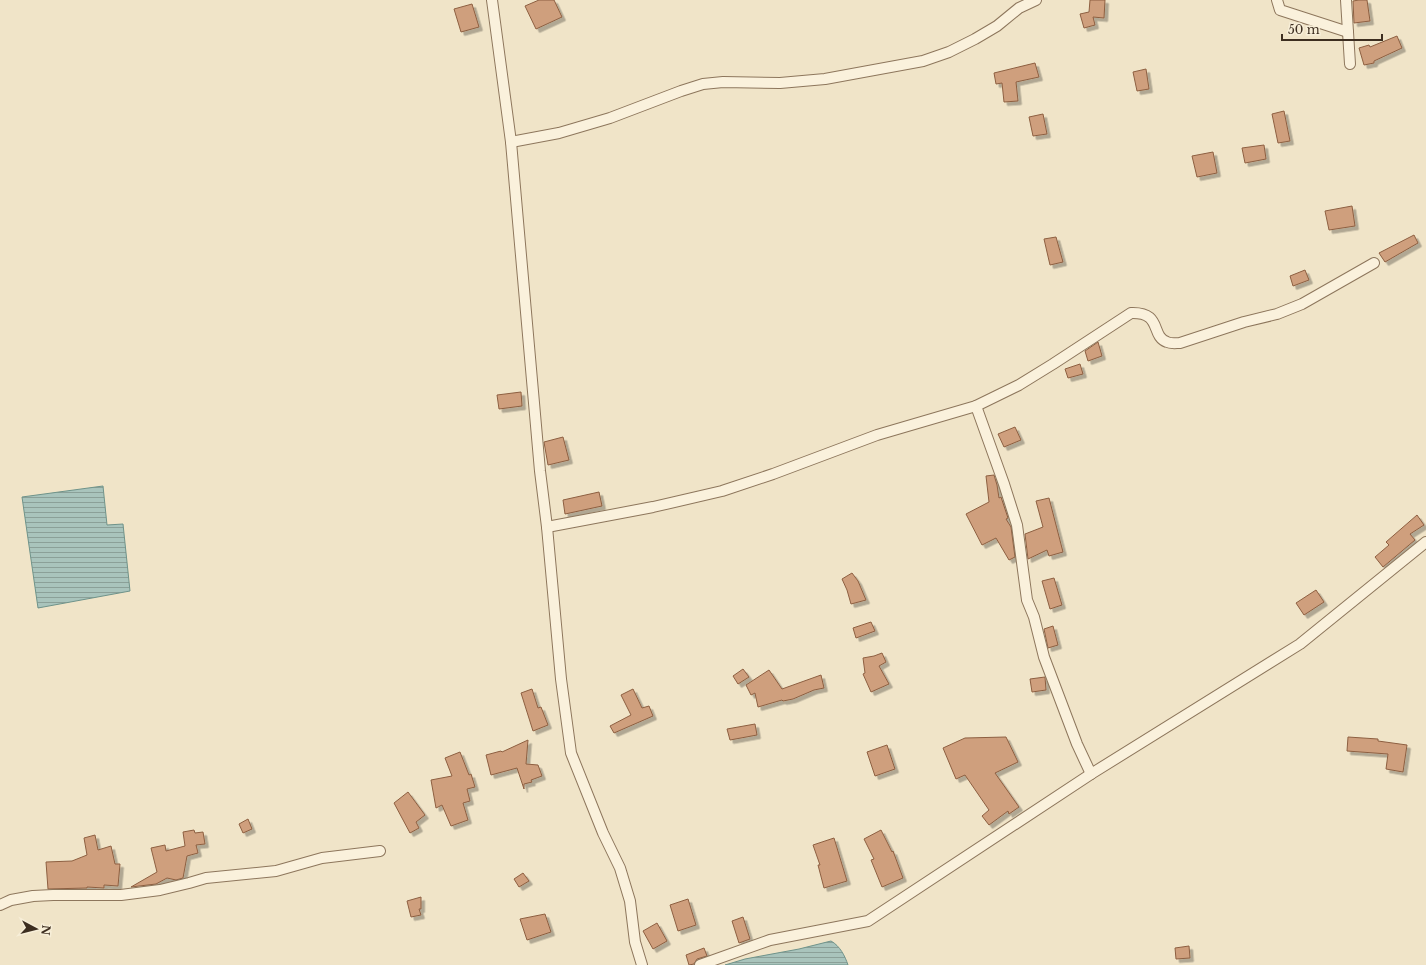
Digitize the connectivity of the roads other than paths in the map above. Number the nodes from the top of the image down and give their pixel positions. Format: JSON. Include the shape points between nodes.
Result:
{"nodes":[{"id":1,"x":492,"y":0,"type":"edge"},
{"id":2,"x":1036,"y":0,"type":"edge"},
{"id":3,"x":1276,"y":0,"type":"edge"},
{"id":4,"x":1346,"y":0,"type":"edge"},
{"id":5,"x":1348,"y":32,"type":"junction"},
{"id":6,"x":1350,"y":64,"type":"dead end"},
{"id":7,"x":511,"y":142,"type":"junction"},
{"id":8,"x":1374,"y":263,"type":"dead end"},
{"id":9,"x":976,"y":406,"type":"junction"},
{"id":10,"x":548,"y":527,"type":"junction"},
{"id":11,"x":1426,"y":542,"type":"edge"},
{"id":12,"x":1092,"y":774,"type":"junction"},
{"id":13,"x":380,"y":851,"type":"dead end"},
{"id":14,"x":0,"y":905,"type":"edge"},
{"id":15,"x":642,"y":965,"type":"edge"},
{"id":16,"x":700,"y":965,"type":"edge"}],
"edges":[{"from":1,"to":7,"type":"street"},
{"from":2,"to":7,"type":"street","via":[[1019,8],[997,26],[975,39],[923,61],[824,79],[780,83],[703,84],[610,118],[559,133]]},
{"from":3,"to":5,"type":"street","via":[[1280,10]]},
{"from":4,"to":5,"type":"street"},
{"from":5,"to":6,"type":"street"},
{"from":7,"to":10,"type":"street","via":[[540,471]]},
{"from":8,"to":9,"type":"street","via":[[1302,304],[1180,343],[1165,342],[1151,318],[1145,314],[1131,312],[1019,385]]},
{"from":9,"to":10,"type":"street","via":[[877,435],[722,491]]},
{"from":9,"to":12,"type":"street","via":[[1017,525],[1027,600],[1044,657],[1077,744]]},
{"from":10,"to":15,"type":"street","via":[[561,679],[571,752],[603,833],[620,868],[630,901],[635,942]]},
{"from":11,"to":12,"type":"street","via":[[1300,644]]},
{"from":12,"to":16,"type":"street","via":[[868,921],[770,940]]},
{"from":13,"to":14,"type":"street","via":[[322,858],[276,871],[206,878],[160,890],[121,895],[40,896],[11,900]]}]}
